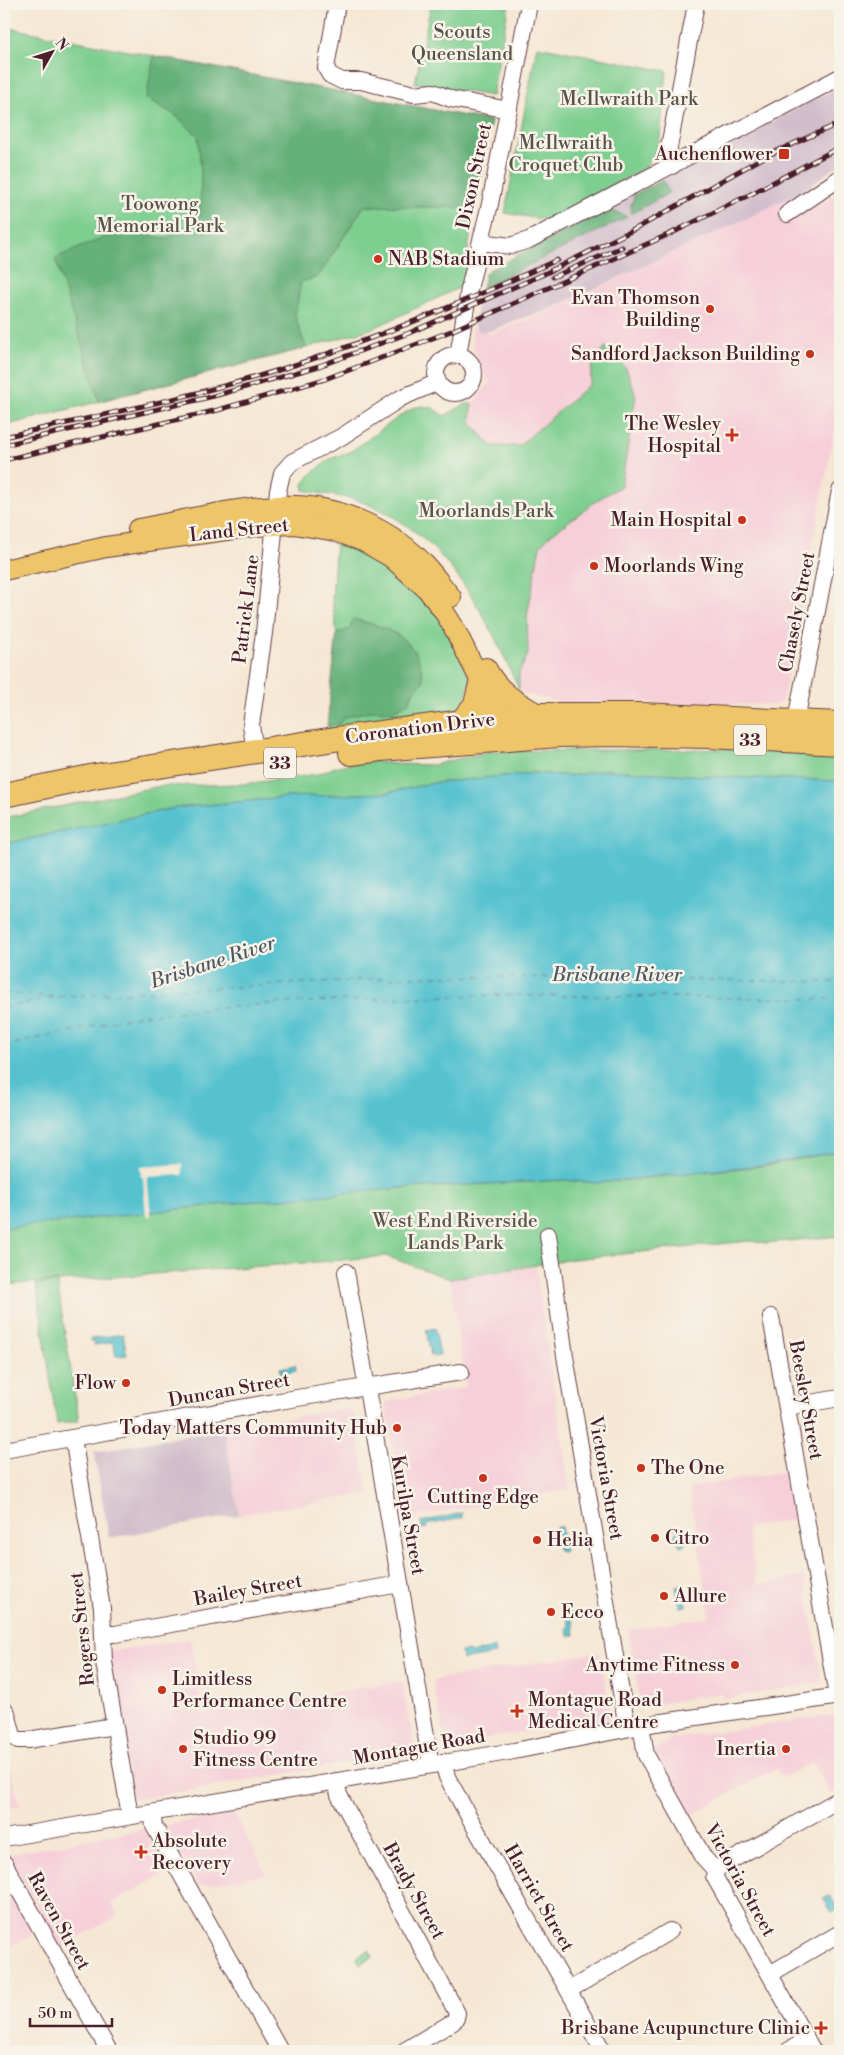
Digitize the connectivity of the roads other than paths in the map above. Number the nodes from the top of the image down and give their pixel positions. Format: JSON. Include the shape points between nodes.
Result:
{"nodes":[{"id":1,"x":337,"y":4,"type":"edge"},
{"id":2,"x":528,"y":4,"type":"edge"},
{"id":3,"x":696,"y":4,"type":"edge"},
{"id":4,"x":840,"y":77,"type":"edge"},
{"id":5,"x":509,"y":110,"type":"junction"},
{"id":6,"x":672,"y":166,"type":"junction"},
{"id":7,"x":840,"y":178,"type":"edge"},
{"id":8,"x":787,"y":214,"type":"dead end"},
{"id":9,"x":481,"y":242,"type":"junction"},
{"id":10,"x":458,"y":356,"type":"junction"},
{"id":11,"x":438,"y":382,"type":"junction"},
{"id":12,"x":840,"y":491,"type":"edge"},
{"id":13,"x":276,"y":515,"type":"junction"},
{"id":14,"x":4,"y":560,"type":"edge"},
{"id":15,"x":833,"y":567,"type":"edge"},
{"id":16,"x":4,"y":570,"type":"edge"},
{"id":17,"x":480,"y":680,"type":"junction"},
{"id":18,"x":540,"y":715,"type":"junction"},
{"id":19,"x":499,"y":717,"type":"junction"},
{"id":20,"x":459,"y":722,"type":"junction"},
{"id":21,"x":840,"y":724,"type":"edge"},
{"id":22,"x":794,"y":731,"type":"junction"},
{"id":23,"x":559,"y":735,"type":"junction"},
{"id":24,"x":840,"y":744,"type":"edge"},
{"id":25,"x":259,"y":750,"type":"junction"},
{"id":26,"x":4,"y":795,"type":"edge"},
{"id":27,"x":4,"y":809,"type":"edge"},
{"id":28,"x":548,"y":1235,"type":"dead end"},
{"id":29,"x":346,"y":1272,"type":"dead end"},
{"id":30,"x":771,"y":1317,"type":"dead end"},
{"id":31,"x":461,"y":1372,"type":"dead end"},
{"id":32,"x":366,"y":1388,"type":"junction"},
{"id":33,"x":840,"y":1398,"type":"edge"},
{"id":34,"x":788,"y":1406,"type":"junction"},
{"id":35,"x":73,"y":1438,"type":"junction"},
{"id":36,"x":4,"y":1450,"type":"edge"},
{"id":37,"x":400,"y":1584,"type":"junction"},
{"id":38,"x":103,"y":1634,"type":"junction"},
{"id":39,"x":839,"y":1696,"type":"edge"},
{"id":40,"x":4,"y":1709,"type":"edge"},
{"id":41,"x":114,"y":1726,"type":"junction"},
{"id":42,"x":634,"y":1727,"type":"junction"},
{"id":43,"x":437,"y":1764,"type":"junction"},
{"id":44,"x":336,"y":1781,"type":"junction"},
{"id":45,"x":840,"y":1799,"type":"edge"},
{"id":46,"x":152,"y":1813,"type":"junction"},
{"id":47,"x":130,"y":1816,"type":"junction"},
{"id":48,"x":4,"y":1838,"type":"edge"},
{"id":49,"x":4,"y":1863,"type":"edge"},
{"id":50,"x":716,"y":1871,"type":"junction"},
{"id":51,"x":670,"y":1931,"type":"dead end"},
{"id":52,"x":840,"y":1933,"type":"edge"},
{"id":53,"x":770,"y":1974,"type":"junction"},
{"id":54,"x":569,"y":1990,"type":"junction"},
{"id":55,"x":810,"y":2046,"type":"edge"},
{"id":56,"x":109,"y":2051,"type":"edge"},
{"id":57,"x":280,"y":2051,"type":"edge"},
{"id":58,"x":404,"y":2051,"type":"edge"},
{"id":59,"x":603,"y":2051,"type":"edge"},
{"id":60,"x":788,"y":2051,"type":"edge"}],
"edges":[{"from":1,"to":5,"type":"street","via":[[326,68],[330,75],[348,82],[361,80],[414,94],[433,92],[451,99]]},
{"from":2,"to":5,"type":"street","name":"Dixon Street"},
{"from":3,"to":6,"type":"street","via":[[669,147]]},
{"from":4,"to":6,"type":"street"},
{"from":5,"to":9,"type":"street","name":"Dixon Street"},
{"from":6,"to":9,"type":"street","via":[[520,244],[502,246]]},
{"from":7,"to":8,"type":"street"},
{"from":9,"to":10,"type":"street","name":"Dixon Street"},
{"from":10,"to":11,"type":"street","via":[[447,357],[438,365]]},
{"from":10,"to":11,"type":"street","via":[[472,366],[471,384],[463,392],[451,393]]},
{"from":11,"to":13,"type":"street","name":"Patrick Lane","via":[[401,398],[292,462],[280,480]]},
{"from":12,"to":15,"type":"street","name":"Chasely Street"},
{"from":13,"to":14,"type":"main road","name":"Land Street","via":[[254,508],[102,536]]},
{"from":13,"to":16,"type":"main road","name":"Land Street","via":[[106,546]]},
{"from":13,"to":17,"type":"main road","name":"Land Street","via":[[300,525],[336,531],[363,541],[391,557],[417,578],[440,605]]},
{"from":13,"to":18,"type":"main road","name":"Land Street","via":[[298,506],[337,513],[374,528],[404,546],[424,564],[455,603],[496,685],[509,697]]},
{"from":13,"to":25,"type":"street","name":"Patrick Lane","via":[[251,725]]},
{"from":15,"to":22,"type":"street","name":"Chasely Street"},
{"from":17,"to":19,"type":"main road","name":"Land Street"},
{"from":17,"to":20,"type":"main road","via":[[474,704]]},
{"from":18,"to":19,"type":"highway","name":"Coronation Drive","number":"33"},
{"from":18,"to":22,"type":"highway","name":"Coronation Drive","number":"33","via":[[641,715]]},
{"from":19,"to":20,"type":"highway","name":"Coronation Drive","number":"33"},
{"from":19,"to":23,"type":"main road","via":[[509,727]]},
{"from":20,"to":25,"type":"highway","name":"Coronation Drive","number":"33"},
{"from":21,"to":22,"type":"highway","name":"Coronation Drive","number":"33"},
{"from":22,"to":23,"type":"highway","name":"Coronation Drive","number":"33","via":[[708,736]]},
{"from":22,"to":24,"type":"highway","name":"Coronation Drive","number":"33"},
{"from":23,"to":27,"type":"highway","name":"Coronation Drive","number":"33","via":[[380,749],[154,779]]},
{"from":25,"to":26,"type":"highway","name":"Coronation Drive","number":"33","via":[[95,776]]},
{"from":28,"to":42,"type":"street","name":"Victoria Street","via":[[565,1356]]},
{"from":29,"to":32,"type":"street","name":"Kurilpa Street"},
{"from":30,"to":34,"type":"street","name":"Beesley Street"},
{"from":31,"to":32,"type":"street","name":"Duncan Street"},
{"from":32,"to":35,"type":"street","name":"Duncan Street"},
{"from":32,"to":37,"type":"street","name":"Kurilpa Street"},
{"from":33,"to":34,"type":"street"},
{"from":34,"to":39,"type":"street","name":"Beesley Street"},
{"from":35,"to":36,"type":"street","name":"Duncan Street"},
{"from":35,"to":38,"type":"street","name":"Rogers Street","via":[[102,1608]]},
{"from":37,"to":38,"type":"street","name":"Bailey Street"},
{"from":37,"to":43,"type":"street","name":"Kurilpa Street"},
{"from":38,"to":41,"type":"street","name":"Rogers Street"},
{"from":39,"to":42,"type":"street","name":"Montague Road"},
{"from":40,"to":41,"type":"street","via":[[12,1735],[19,1740]]},
{"from":41,"to":47,"type":"street","name":"Rogers Street"},
{"from":42,"to":43,"type":"street","name":"Montague Road"},
{"from":42,"to":50,"type":"street","name":"Victoria Street","via":[[646,1755],[704,1858]]},
{"from":43,"to":44,"type":"street","name":"Montague Road"},
{"from":43,"to":54,"type":"street","name":"Harriet Street"},
{"from":44,"to":46,"type":"street","name":"Montague Road"},
{"from":44,"to":58,"type":"street","name":"Brady Street","via":[[339,1795],[456,2008],[456,2018]]},
{"from":45,"to":50,"type":"street"},
{"from":46,"to":47,"type":"street","name":"Montague Road"},
{"from":46,"to":57,"type":"street","via":[[154,1826]]},
{"from":47,"to":48,"type":"street","name":"Montague Road"},
{"from":49,"to":56,"type":"street","name":"Raven Street"},
{"from":50,"to":53,"type":"street","name":"Victoria Street","via":[[714,1876]]},
{"from":51,"to":54,"type":"street"},
{"from":52,"to":53,"type":"street"},
{"from":53,"to":55,"type":"street","name":"Victoria Street"},
{"from":54,"to":59,"type":"street","name":"Harriet Street"},
{"from":55,"to":60,"type":"street"}]}
